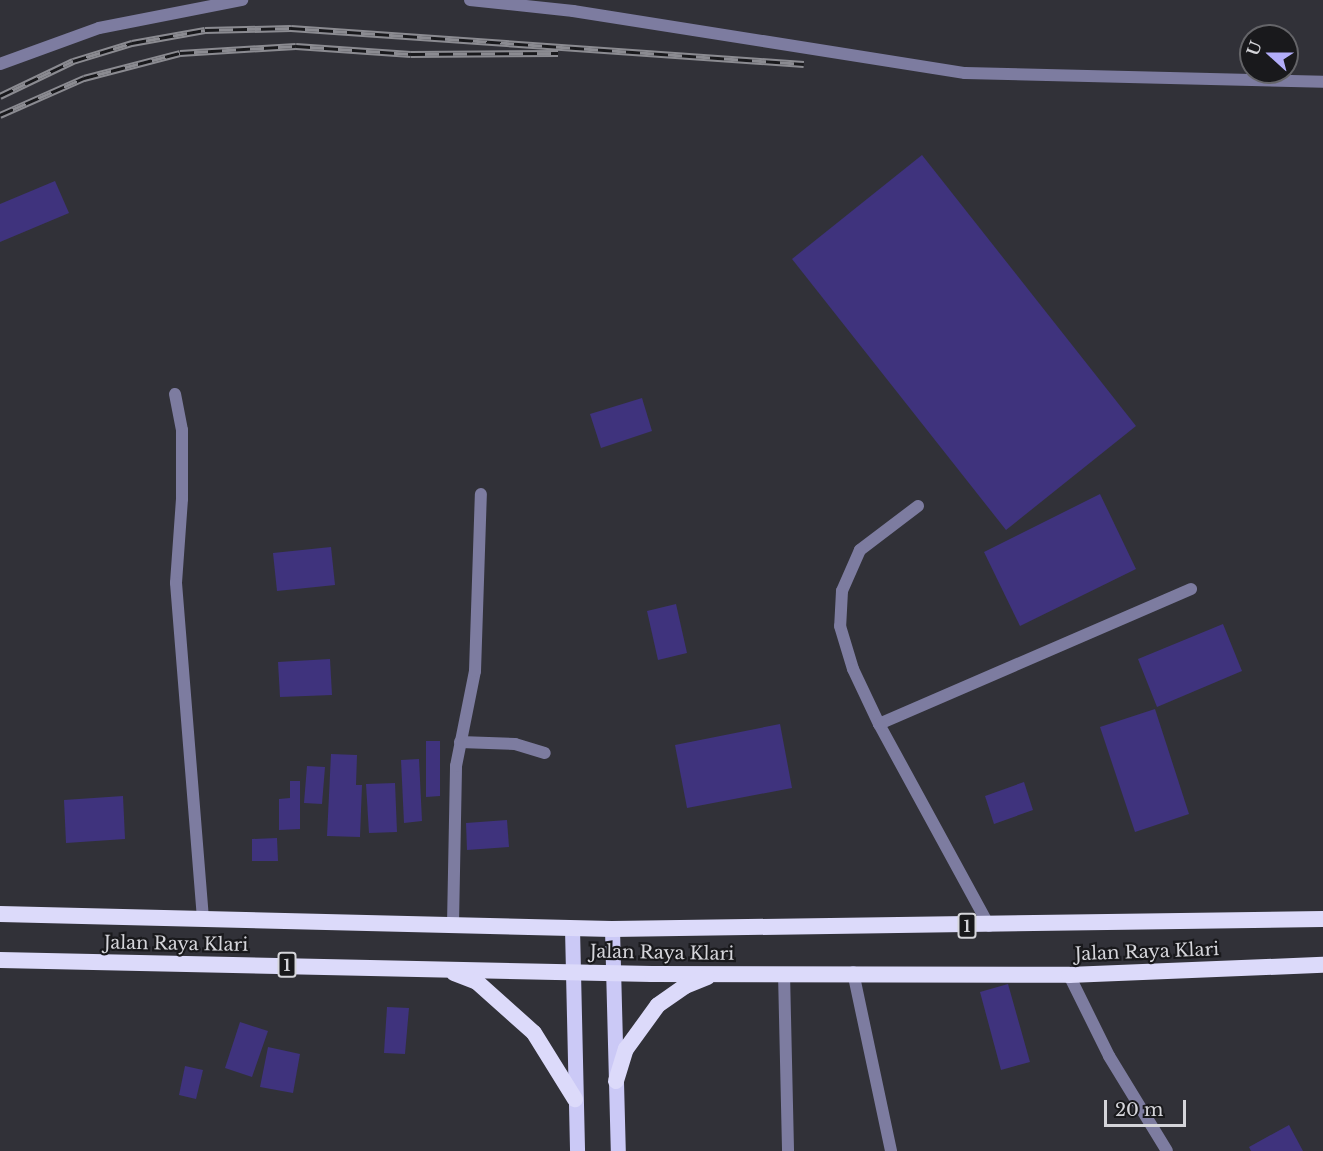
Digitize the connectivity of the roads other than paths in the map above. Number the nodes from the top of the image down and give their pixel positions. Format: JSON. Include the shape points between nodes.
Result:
{"nodes":[{"id":1,"x":242,"y":0,"type":"edge"},
{"id":2,"x":470,"y":0,"type":"edge"},
{"id":3,"x":0,"y":64,"type":"edge"},
{"id":4,"x":1323,"y":82,"type":"edge"},
{"id":5,"x":175,"y":394,"type":"dead end"},
{"id":6,"x":481,"y":494,"type":"dead end"},
{"id":7,"x":918,"y":506,"type":"dead end"},
{"id":8,"x":1191,"y":590,"type":"dead end"},
{"id":9,"x":879,"y":724,"type":"junction"},
{"id":10,"x":460,"y":741,"type":"junction"},
{"id":11,"x":545,"y":753,"type":"dead end"},
{"id":12,"x":0,"y":914,"type":"edge"},
{"id":13,"x":203,"y":919,"type":"junction"},
{"id":14,"x":1323,"y":919,"type":"edge"},
{"id":15,"x":453,"y":924,"type":"junction"},
{"id":16,"x":989,"y":926,"type":"junction"},
{"id":17,"x":572,"y":928,"type":"junction"},
{"id":18,"x":612,"y":928,"type":"junction"},
{"id":19,"x":0,"y":960,"type":"edge"},
{"id":20,"x":1323,"y":965,"type":"edge"},
{"id":21,"x":444,"y":968,"type":"junction"},
{"id":22,"x":573,"y":972,"type":"junction"},
{"id":23,"x":613,"y":972,"type":"junction"},
{"id":24,"x":853,"y":972,"type":"junction"},
{"id":25,"x":784,"y":973,"type":"junction"},
{"id":26,"x":717,"y":974,"type":"junction"},
{"id":27,"x":1069,"y":975,"type":"junction"},
{"id":28,"x":616,"y":1081,"type":"junction"},
{"id":29,"x":575,"y":1098,"type":"junction"},
{"id":30,"x":577,"y":1151,"type":"edge"},
{"id":31,"x":618,"y":1151,"type":"edge"},
{"id":32,"x":788,"y":1151,"type":"edge"},
{"id":33,"x":891,"y":1151,"type":"edge"},
{"id":34,"x":1167,"y":1151,"type":"edge"}],
"edges":[{"from":1,"to":3,"type":"street","via":[[99,28]]},
{"from":2,"to":4,"type":"street","via":[[573,11],[965,73]]},
{"from":5,"to":13,"type":"street","via":[[182,430],[176,583]]},
{"from":6,"to":10,"type":"street","via":[[475,671]]},
{"from":7,"to":9,"type":"street","via":[[860,550],[842,591],[840,626],[853,669]]},
{"from":8,"to":9,"type":"street"},
{"from":9,"to":16,"type":"street"},
{"from":10,"to":11,"type":"street","via":[[515,744]]},
{"from":10,"to":15,"type":"street","via":[[456,766]]},
{"from":12,"to":13,"type":"highway","name":"Jalan Raya Klari","number":"1"},
{"from":13,"to":15,"type":"highway","name":"Jalan Raya Klari","number":"1"},
{"from":14,"to":16,"type":"highway","name":"Jalan Raya Klari","number":"1"},
{"from":15,"to":17,"type":"highway","name":"Jalan Raya Klari","number":"1"},
{"from":16,"to":18,"type":"highway","name":"Jalan Raya Klari","number":"1"},
{"from":17,"to":18,"type":"highway","name":"Jalan Raya Klari","number":"1"},
{"from":17,"to":22,"type":"main road"},
{"from":18,"to":23,"type":"main road"},
{"from":19,"to":21,"type":"highway","name":"Jalan Raya Klari","number":"1"},
{"from":20,"to":27,"type":"highway","name":"Jalan Raya Klari","number":"1"},
{"from":21,"to":22,"type":"highway","name":"Jalan Raya Klari","number":"1"},
{"from":21,"to":29,"type":"highway","via":[[477,982],[508,1006],[540,1041]]},
{"from":22,"to":23,"type":"highway","name":"Jalan Raya Klari","number":"1"},
{"from":22,"to":29,"type":"main road"},
{"from":23,"to":26,"type":"highway","name":"Jalan Raya Klari","number":"1"},
{"from":23,"to":28,"type":"main road"},
{"from":24,"to":25,"type":"highway","name":"Jalan Raya Klari","number":"1"},
{"from":24,"to":27,"type":"highway","name":"Jalan Raya Klari","number":"1"},
{"from":24,"to":33,"type":"street"},
{"from":25,"to":26,"type":"highway","name":"Jalan Raya Klari","number":"1"},
{"from":25,"to":32,"type":"street"},
{"from":26,"to":28,"type":"highway","via":[[684,986],[658,1005],[626,1049]]},
{"from":27,"to":34,"type":"street","via":[[1109,1056]]},
{"from":28,"to":31,"type":"main road"},
{"from":29,"to":30,"type":"main road"}]}
